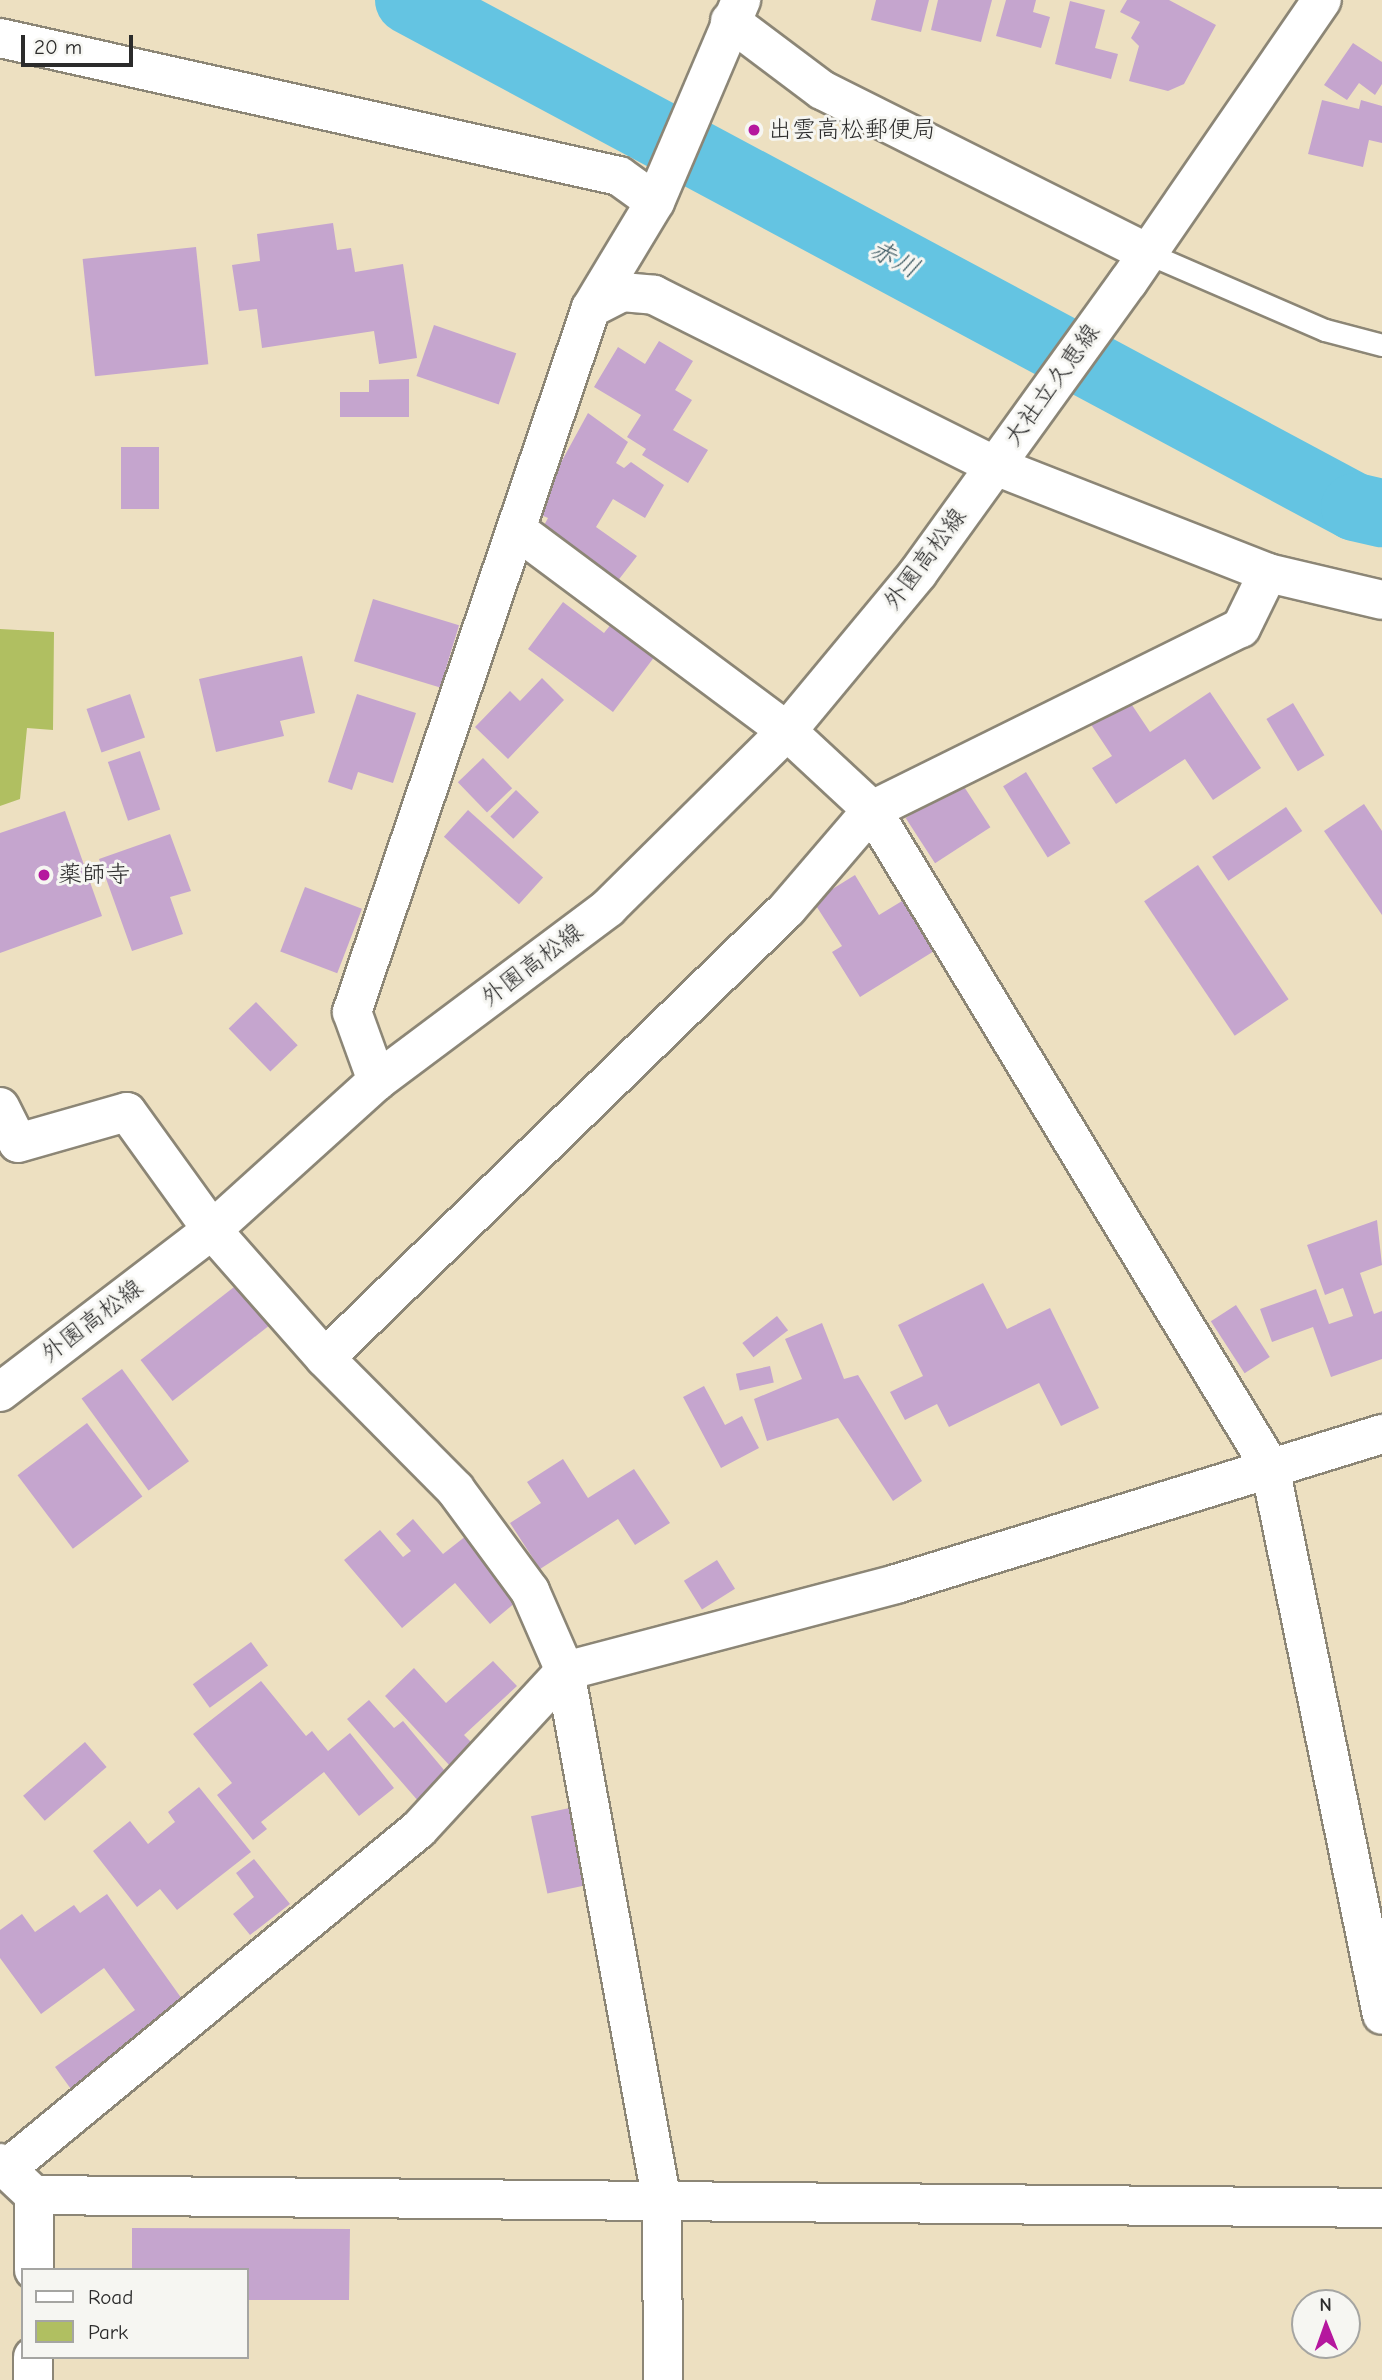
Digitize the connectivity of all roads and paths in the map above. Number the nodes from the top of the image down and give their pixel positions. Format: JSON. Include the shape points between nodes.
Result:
{"nodes":[{"id":1,"x":1317,"y":2,"type":"edge"},
{"id":2,"x":735,"y":10,"type":"edge"},
{"id":3,"x":0,"y":38,"type":"edge"},
{"id":4,"x":655,"y":202,"type":"junction"},
{"id":5,"x":1137,"y":267,"type":"junction"},
{"id":6,"x":591,"y":308,"type":"junction"},
{"id":7,"x":1382,"y":345,"type":"edge"},
{"id":8,"x":993,"y":465,"type":"junction"},
{"id":9,"x":517,"y":530,"type":"junction"},
{"id":10,"x":1268,"y":573,"type":"junction"},
{"id":11,"x":1382,"y":600,"type":"edge"},
{"id":12,"x":787,"y":731,"type":"junction"},
{"id":13,"x":872,"y":810,"type":"junction"},
{"id":14,"x":377,"y":1081,"type":"junction"},
{"id":15,"x":0,"y":1107,"type":"edge"},
{"id":16,"x":212,"y":1230,"type":"junction"},
{"id":17,"x":325,"y":1358,"type":"junction"},
{"id":18,"x":0,"y":1392,"type":"edge"},
{"id":19,"x":1382,"y":1434,"type":"edge"},
{"id":20,"x":1270,"y":1467,"type":"junction"},
{"id":21,"x":565,"y":1671,"type":"junction"},
{"id":22,"x":1382,"y":2015,"type":"edge"},
{"id":23,"x":3,"y":2166,"type":"edge"},
{"id":24,"x":34,"y":2195,"type":"junction"},
{"id":25,"x":662,"y":2202,"type":"junction"},
{"id":26,"x":1382,"y":2208,"type":"edge"},
{"id":27,"x":34,"y":2268,"type":"edge"},
{"id":28,"x":33,"y":2359,"type":"edge"},
{"id":29,"x":33,"y":2380,"type":"edge"},
{"id":30,"x":663,"y":2380,"type":"edge"}],
"edges":[{"from":1,"to":5,"type":"street","name":"大社立久恵線"},
{"from":2,"to":4,"type":"street"},
{"from":2,"to":5,"type":"street","via":[[822,90]]},
{"from":3,"to":4,"type":"street","via":[[620,176]]},
{"from":4,"to":6,"type":"street"},
{"from":5,"to":7,"type":"lane"},
{"from":5,"to":8,"type":"street","name":"大社立久恵線"},
{"from":6,"to":8,"type":"street","via":[[622,292],[654,295]]},
{"from":6,"to":9,"type":"street"},
{"from":8,"to":10,"type":"street","name":"大社立久恵線"},
{"from":8,"to":12,"type":"street","name":"外園高松線","via":[[918,573]]},
{"from":9,"to":12,"type":"street"},
{"from":9,"to":14,"type":"street","via":[[352,1012]]},
{"from":10,"to":11,"type":"street","name":"大社立久恵線"},
{"from":10,"to":13,"type":"street","via":[[1241,628]]},
{"from":12,"to":13,"type":"street"},
{"from":12,"to":14,"type":"street","name":"外園高松線","via":[[608,908]]},
{"from":13,"to":17,"type":"street","via":[[788,909]]},
{"from":13,"to":20,"type":"street"},
{"from":14,"to":16,"type":"street","name":"外園高松線"},
{"from":15,"to":16,"type":"street","via":[[18,1143],[127,1112]]},
{"from":16,"to":17,"type":"street"},
{"from":16,"to":18,"type":"street","name":"外園高松線"},
{"from":17,"to":21,"type":"street","via":[[456,1489],[530,1591]]},
{"from":19,"to":20,"type":"street"},
{"from":20,"to":21,"type":"street","via":[[896,1584]]},
{"from":20,"to":22,"type":"street"},
{"from":21,"to":23,"type":"street","via":[[419,1829]]},
{"from":21,"to":25,"type":"street"},
{"from":23,"to":24,"type":"street"},
{"from":24,"to":25,"type":"street"},
{"from":24,"to":27,"type":"street"},
{"from":25,"to":26,"type":"street"},
{"from":25,"to":30,"type":"street"},
{"from":28,"to":29,"type":"street"}]}
